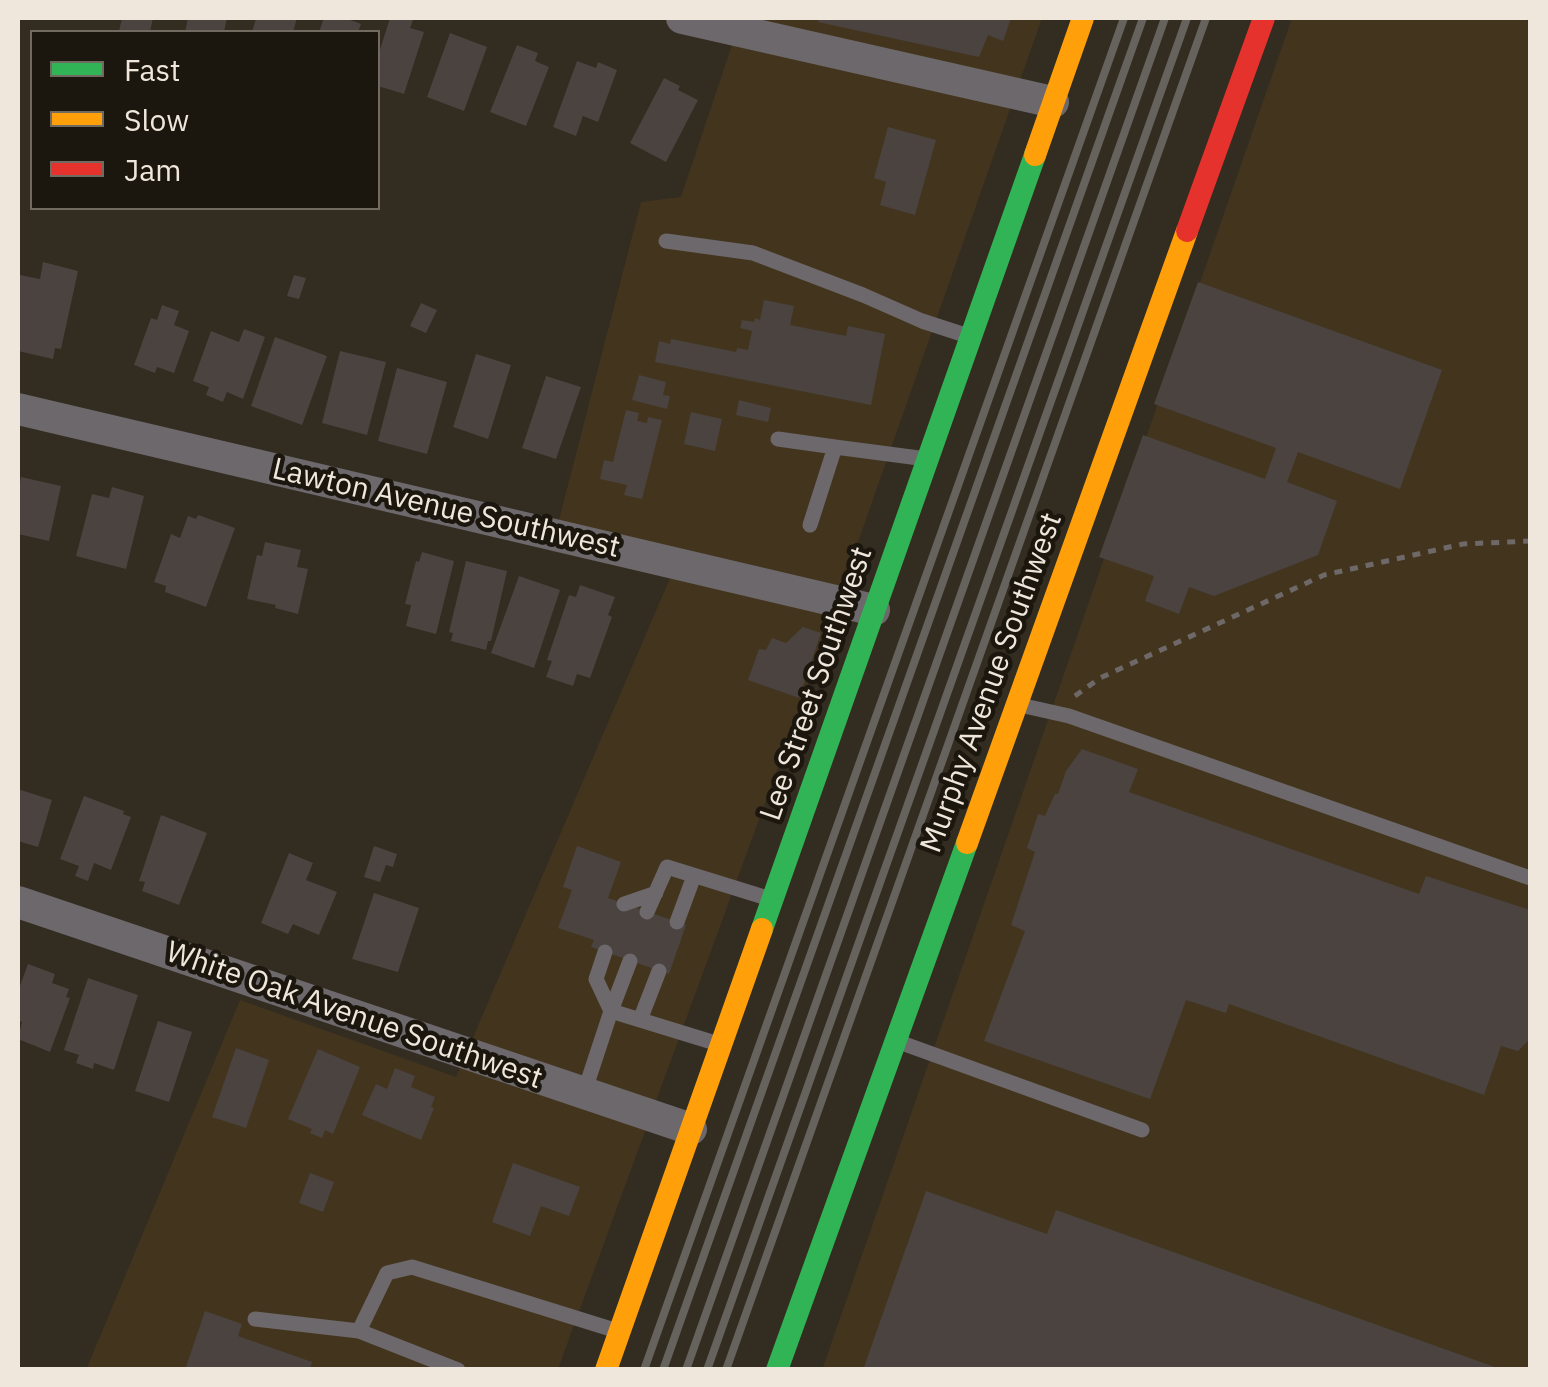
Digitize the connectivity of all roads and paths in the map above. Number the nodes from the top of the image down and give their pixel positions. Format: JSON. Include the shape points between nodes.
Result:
{"nodes":[{"id":1,"x":682,"y":18,"type":"edge"},
{"id":2,"x":1083,"y":18,"type":"edge"},
{"id":3,"x":1264,"y":18,"type":"edge"},
{"id":4,"x":1054,"y":102,"type":"junction"},
{"id":5,"x":666,"y":241,"type":"dead end"},
{"id":6,"x":971,"y":337,"type":"junction"},
{"id":7,"x":18,"y":408,"type":"edge"},
{"id":8,"x":778,"y":439,"type":"dead end"},
{"id":9,"x":835,"y":447,"type":"junction"},
{"id":10,"x":928,"y":459,"type":"junction"},
{"id":11,"x":810,"y":524,"type":"dead end"},
{"id":12,"x":1530,"y":541,"type":"edge"},
{"id":13,"x":874,"y":610,"type":"junction"},
{"id":14,"x":1016,"y":704,"type":"junction"},
{"id":15,"x":1052,"y":712,"type":"junction"},
{"id":16,"x":694,"y":876,"type":"junction"},
{"id":17,"x":1530,"y":878,"type":"edge"},
{"id":18,"x":656,"y":892,"type":"junction"},
{"id":19,"x":772,"y":899,"type":"junction"},
{"id":20,"x":18,"y":902,"type":"edge"},
{"id":21,"x":624,"y":904,"type":"dead end"},
{"id":22,"x":647,"y":912,"type":"dead end"},
{"id":23,"x":677,"y":922,"type":"dead end"},
{"id":24,"x":605,"y":952,"type":"dead end"},
{"id":25,"x":630,"y":960,"type":"dead end"},
{"id":26,"x":659,"y":970,"type":"dead end"},
{"id":27,"x":611,"y":1011,"type":"junction"},
{"id":28,"x":640,"y":1020,"type":"junction"},
{"id":29,"x":896,"y":1041,"type":"junction"},
{"id":30,"x":721,"y":1045,"type":"junction"},
{"id":31,"x":584,"y":1093,"type":"junction"},
{"id":32,"x":691,"y":1129,"type":"junction"},
{"id":33,"x":1142,"y":1130,"type":"dead end"},
{"id":34,"x":255,"y":1319,"type":"dead end"},
{"id":35,"x":358,"y":1331,"type":"junction"},
{"id":36,"x":620,"y":1331,"type":"junction"},
{"id":37,"x":458,"y":1370,"type":"edge"},
{"id":38,"x":606,"y":1370,"type":"edge"},
{"id":39,"x":777,"y":1370,"type":"edge"}],
"edges":[{"from":1,"to":4,"type":"street"},
{"from":2,"to":4,"type":"main road","name":"Lee Street Southwest"},
{"from":3,"to":14,"type":"main road","name":"Murphy Avenue Southwest"},
{"from":4,"to":6,"type":"main road","name":"Lee Street Southwest"},
{"from":5,"to":6,"type":"lane","via":[[753,253]]},
{"from":6,"to":10,"type":"main road","name":"Lee Street Southwest"},
{"from":7,"to":13,"type":"street","name":"Lawton Avenue Southwest"},
{"from":8,"to":9,"type":"lane"},
{"from":9,"to":10,"type":"lane"},
{"from":9,"to":11,"type":"lane"},
{"from":10,"to":13,"type":"main road","name":"Lee Street Southwest"},
{"from":12,"to":15,"type":"path","via":[[1463,544],[1324,575],[1100,678]]},
{"from":13,"to":19,"type":"main road","name":"Lee Street Southwest"},
{"from":14,"to":15,"type":"lane"},
{"from":14,"to":29,"type":"main road","name":"Murphy Avenue Southwest"},
{"from":15,"to":17,"type":"lane"},
{"from":16,"to":18,"type":"lane","via":[[667,868]]},
{"from":16,"to":19,"type":"lane"},
{"from":16,"to":23,"type":"lane"},
{"from":18,"to":21,"type":"lane"},
{"from":18,"to":22,"type":"lane"},
{"from":19,"to":30,"type":"main road","name":"Lee Street Southwest"},
{"from":20,"to":31,"type":"street","name":"White Oak Avenue Southwest"},
{"from":24,"to":27,"type":"lane","via":[[596,979]]},
{"from":25,"to":27,"type":"lane"},
{"from":26,"to":28,"type":"lane"},
{"from":27,"to":28,"type":"lane"},
{"from":27,"to":31,"type":"lane"},
{"from":28,"to":30,"type":"lane"},
{"from":29,"to":33,"type":"lane"},
{"from":29,"to":39,"type":"main road","name":"Murphy Avenue Southwest"},
{"from":30,"to":32,"type":"main road","name":"Lee Street Southwest"},
{"from":31,"to":32,"type":"street","name":"White Oak Avenue Southwest"},
{"from":32,"to":36,"type":"main road","name":"Lee Street Southwest"},
{"from":34,"to":35,"type":"lane"},
{"from":35,"to":36,"type":"lane","via":[[387,1273],[412,1267]]},
{"from":35,"to":37,"type":"lane"},
{"from":36,"to":38,"type":"main road","name":"Lee Street Southwest"}]}
